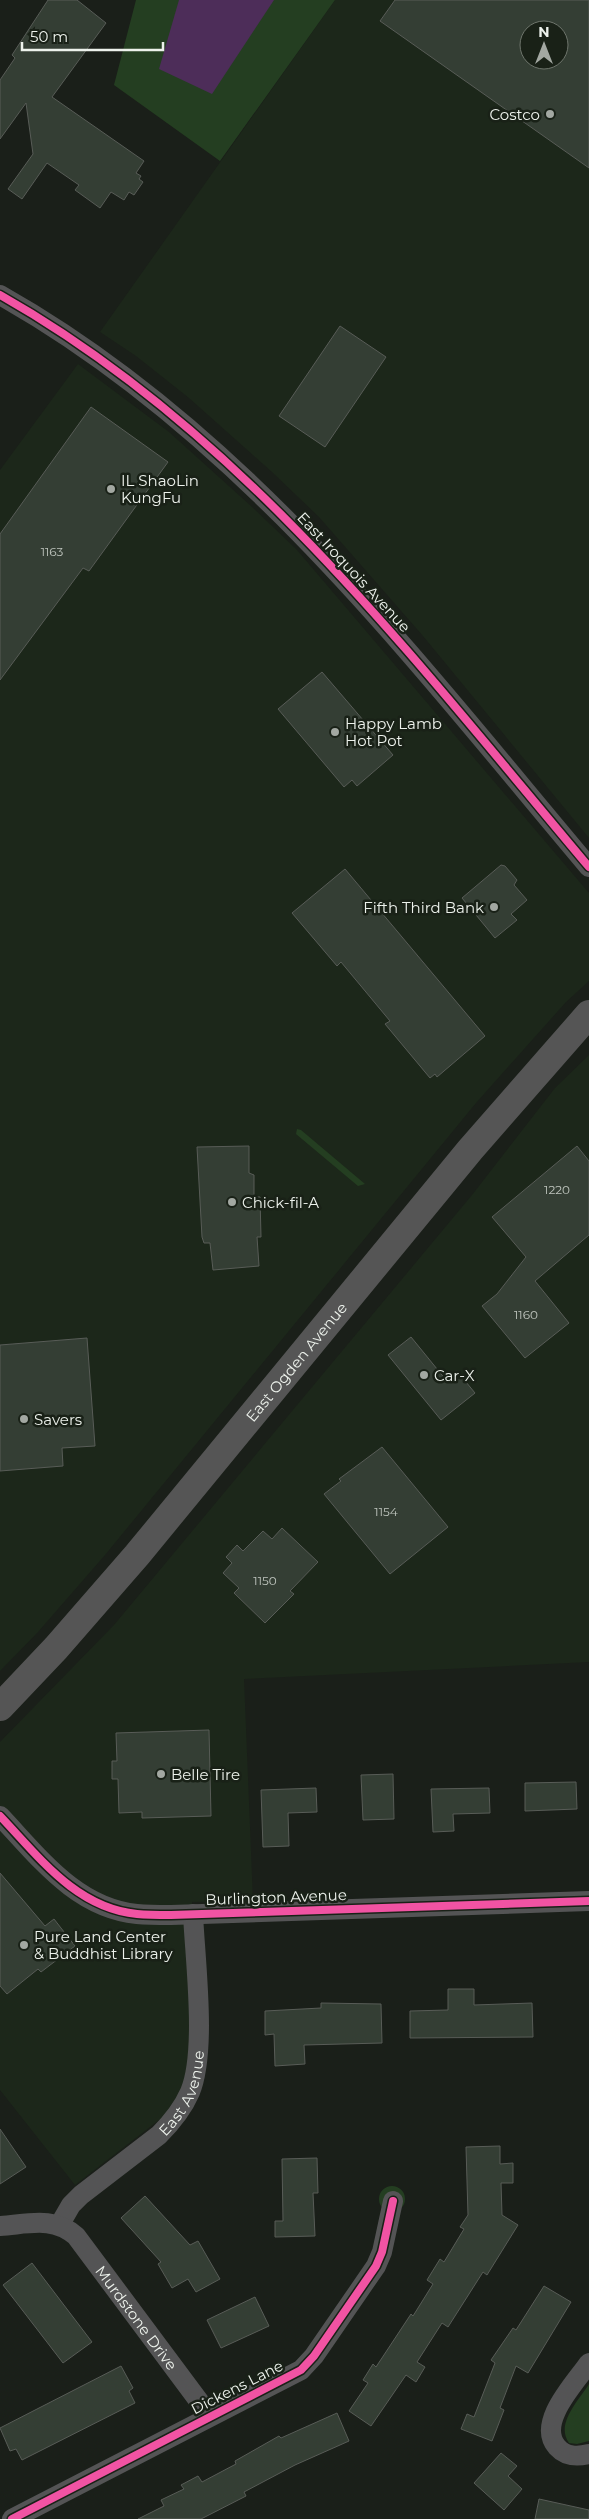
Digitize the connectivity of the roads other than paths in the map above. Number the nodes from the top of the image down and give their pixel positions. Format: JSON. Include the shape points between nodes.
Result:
{"nodes":[{"id":1,"x":0,"y":295,"type":"edge"},
{"id":2,"x":589,"y":867,"type":"edge"},
{"id":3,"x":589,"y":1014,"type":"edge"},
{"id":4,"x":0,"y":1707,"type":"edge"},
{"id":5,"x":0,"y":1816,"type":"edge"},
{"id":6,"x":589,"y":1901,"type":"edge"},
{"id":7,"x":193,"y":1914,"type":"junction"},
{"id":8,"x":393,"y":2201,"type":"dead end"},
{"id":9,"x":60,"y":2224,"type":"junction"},
{"id":10,"x":0,"y":2226,"type":"edge"},
{"id":11,"x":589,"y":2363,"type":"edge"},
{"id":12,"x":210,"y":2416,"type":"junction"},
{"id":13,"x":589,"y":2454,"type":"edge"},
{"id":14,"x":12,"y":2519,"type":"edge"}],
"edges":[{"from":1,"to":2,"type":"street","name":"East Iroquois Avenue","via":[[123,374],[206,442],[366,602]]},
{"from":3,"to":4,"type":"main road","name":"East Ogden Avenue","via":[[476,1144],[131,1562]]},
{"from":5,"to":7,"type":"street","name":"Burlington Avenue","via":[[75,1892],[136,1914]]},
{"from":6,"to":7,"type":"street","name":"Burlington Avenue"},
{"from":7,"to":9,"type":"street","name":"East Avenue","via":[[198,2048],[190,2091],[170,2124],[81,2194]]},
{"from":8,"to":12,"type":"street","name":"Dickens Lane","via":[[376,2266],[314,2356],[289,2378]]},
{"from":9,"to":10,"type":"street"},
{"from":9,"to":12,"type":"street","name":"Murdstone Drive","via":[[76,2236]]},
{"from":11,"to":13,"type":"street","via":[[557,2408],[550,2431],[561,2451],[578,2457]]},
{"from":12,"to":14,"type":"street","name":"Dickens Lane"}]}
